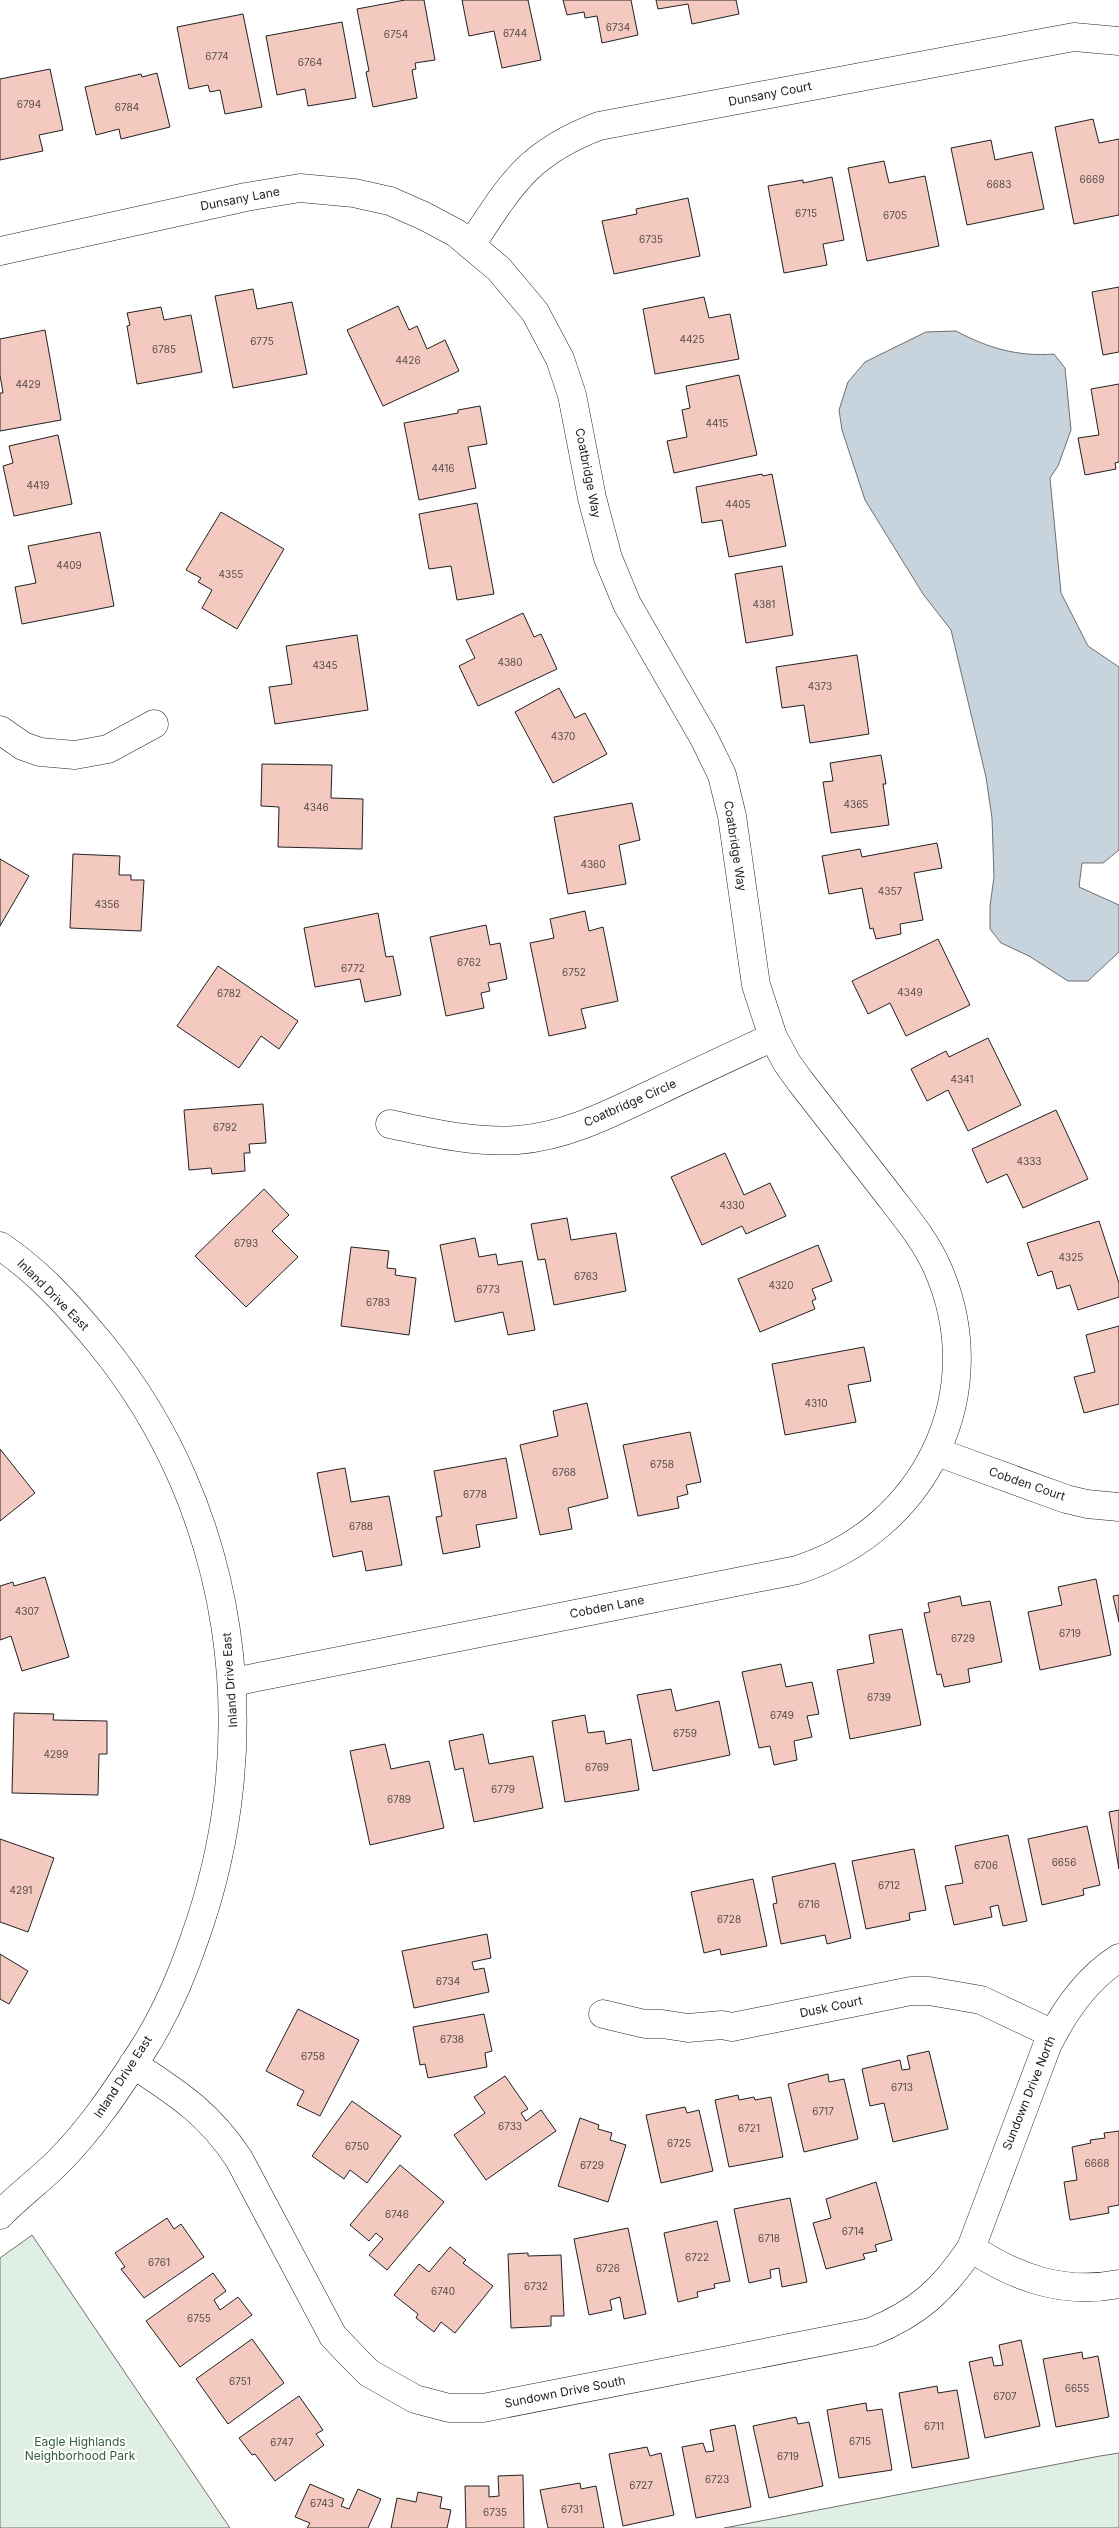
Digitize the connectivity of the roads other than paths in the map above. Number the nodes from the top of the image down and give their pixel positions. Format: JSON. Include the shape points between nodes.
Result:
{"nodes":[{"id":1,"x":1119,"y":41,"type":"edge"},
{"id":2,"x":471,"y":245,"type":"junction"},
{"id":3,"x":0,"y":251,"type":"edge"},
{"id":4,"x":154,"y":724,"type":"dead end"},
{"id":5,"x":0,"y":730,"type":"edge"},
{"id":6,"x":773,"y":1037,"type":"junction"},
{"id":7,"x":390,"y":1124,"type":"dead end"},
{"id":8,"x":0,"y":1246,"type":"edge"},
{"id":9,"x":937,"y":1452,"type":"junction"},
{"id":10,"x":1119,"y":1507,"type":"edge"},
{"id":11,"x":233,"y":1682,"type":"junction"},
{"id":12,"x":1119,"y":1958,"type":"edge"},
{"id":13,"x":603,"y":2014,"type":"dead end"},
{"id":14,"x":1053,"y":2034,"type":"junction"},
{"id":15,"x":133,"y":2064,"type":"junction"},
{"id":16,"x":0,"y":2215,"type":"edge"},
{"id":17,"x":971,"y":2248,"type":"junction"},
{"id":18,"x":1119,"y":2284,"type":"edge"}],
"edges":[{"from":1,"to":2,"type":"street","name":"Dunsany Court","via":[[1074,37],[599,126],[563,141],[532,163],[506,193]]},
{"from":2,"to":3,"type":"street","name":"Dunsany Lane","via":[[440,224],[390,201],[345,191],[300,188],[246,196]]},
{"from":2,"to":6,"type":"street","name":"Coatbridge Way","via":[[512,281],[553,343],[572,395],[592,498],[608,558],[630,611],[722,775],[732,816],[756,985]]},
{"from":4,"to":5,"type":"street","via":[[108,749],[75,755],[40,752],[23,746]]},
{"from":6,"to":7,"type":"street","name":"Coatbridge Circle","via":[[596,1121],[556,1134],[518,1140],[484,1140],[449,1137]]},
{"from":6,"to":9,"type":"street","name":"Coatbridge Way","via":[[800,1081],[920,1236],[943,1281],[953,1317],[957,1368],[953,1403]]},
{"from":8,"to":11,"type":"street","name":"Inland Drive East","via":[[32,1272],[87,1327],[131,1383],[167,1446],[196,1510],[217,1576]]},
{"from":9,"to":10,"type":"street","name":"Cobden Court","via":[[1066,1499]]},
{"from":9,"to":11,"type":"street","name":"Cobden Lane","via":[[918,1484],[894,1514],[849,1547],[816,1564]]},
{"from":11,"to":15,"type":"street","name":"Inland Drive East","via":[[234,1734],[229,1804],[211,1890],[189,1957],[147,2043]]},
{"from":12,"to":14,"type":"street","name":"Sundown Drive North","via":[[1077,1995]]},
{"from":13,"to":14,"type":"street","name":"Dusk Court","via":[[645,2024],[688,2028],[732,2027],[911,1991],[929,1991],[981,2000]]},
{"from":14,"to":17,"type":"street","name":"Sundown Drive North"},
{"from":15,"to":16,"type":"street","name":"Inland Drive East","via":[[103,2110],[72,2146]]},
{"from":15,"to":17,"type":"street","name":"Sundown Drive South","via":[[189,2101],[227,2140],[324,2319],[344,2348],[369,2373],[398,2391],[449,2408],[501,2405],[871,2332],[898,2321],[923,2305],[954,2274]]},
{"from":17,"to":18,"type":"street","via":[[999,2267],[1056,2286],[1094,2288]]}]}
